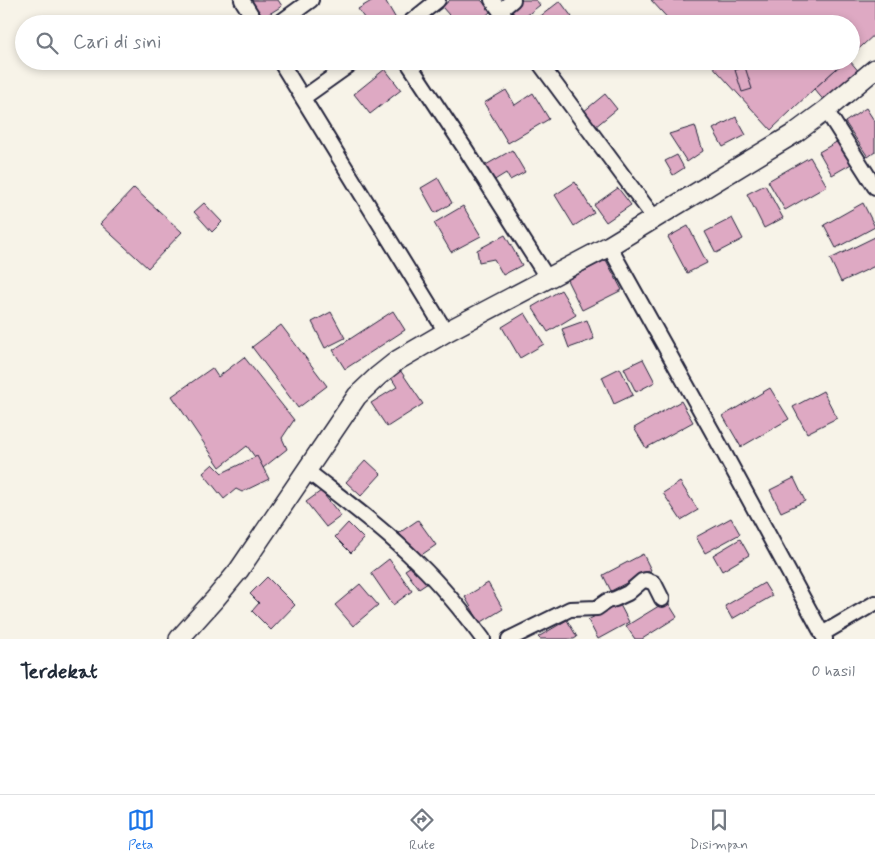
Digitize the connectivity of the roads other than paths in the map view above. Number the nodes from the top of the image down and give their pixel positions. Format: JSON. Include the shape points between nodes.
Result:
{"nodes":[{"id":1,"x":242,"y":0,"type":"edge"},
{"id":2,"x":311,"y":0,"type":"edge"},
{"id":3,"x":438,"y":0,"type":"edge"},
{"id":4,"x":513,"y":0,"type":"edge"},
{"id":5,"x":496,"y":5,"type":"edge"},
{"id":6,"x":251,"y":15,"type":"edge"},
{"id":7,"x":290,"y":15,"type":"edge"},
{"id":8,"x":419,"y":15,"type":"edge"},
{"id":9,"x":875,"y":69,"type":"edge"},
{"id":10,"x":286,"y":70,"type":"edge"},
{"id":11,"x":342,"y":70,"type":"edge"},
{"id":12,"x":412,"y":70,"type":"edge"},
{"id":13,"x":545,"y":70,"type":"edge"},
{"id":14,"x":303,"y":98,"type":"junction"},
{"id":15,"x":826,"y":110,"type":"junction"},
{"id":16,"x":875,"y":187,"type":"edge"},
{"id":17,"x":655,"y":219,"type":"junction"},
{"id":18,"x":609,"y":246,"type":"junction"},
{"id":19,"x":548,"y":279,"type":"junction"},
{"id":20,"x":446,"y":332,"type":"junction"},
{"id":21,"x":306,"y":470,"type":"junction"},
{"id":22,"x":662,"y":599,"type":"dead end"},
{"id":23,"x":875,"y":603,"type":"edge"},
{"id":24,"x":824,"y":637,"type":"edge"},
{"id":25,"x":179,"y":639,"type":"edge"},
{"id":26,"x":482,"y":639,"type":"edge"},
{"id":27,"x":510,"y":639,"type":"edge"}],
"edges":[{"from":1,"to":6,"type":"street"},
{"from":2,"to":7,"type":"street"},
{"from":3,"to":8,"type":"street"},
{"from":4,"to":5,"type":"street"},
{"from":9,"to":15,"type":"main road"},
{"from":10,"to":14,"type":"street"},
{"from":11,"to":14,"type":"street"},
{"from":12,"to":19,"type":"street"},
{"from":13,"to":17,"type":"street"},
{"from":14,"to":20,"type":"street"},
{"from":15,"to":16,"type":"street"},
{"from":15,"to":17,"type":"main road"},
{"from":17,"to":18,"type":"main road"},
{"from":18,"to":19,"type":"main road"},
{"from":18,"to":24,"type":"street"},
{"from":19,"to":20,"type":"main road"},
{"from":20,"to":21,"type":"main road","via":[[398,360],[357,396]]},
{"from":21,"to":25,"type":"main road","via":[[239,570]]},
{"from":21,"to":26,"type":"street","via":[[418,562],[450,595]]},
{"from":22,"to":27,"type":"street","via":[[654,583],[642,581],[628,593],[607,600],[597,608],[570,609]]},
{"from":23,"to":24,"type":"street"}]}
